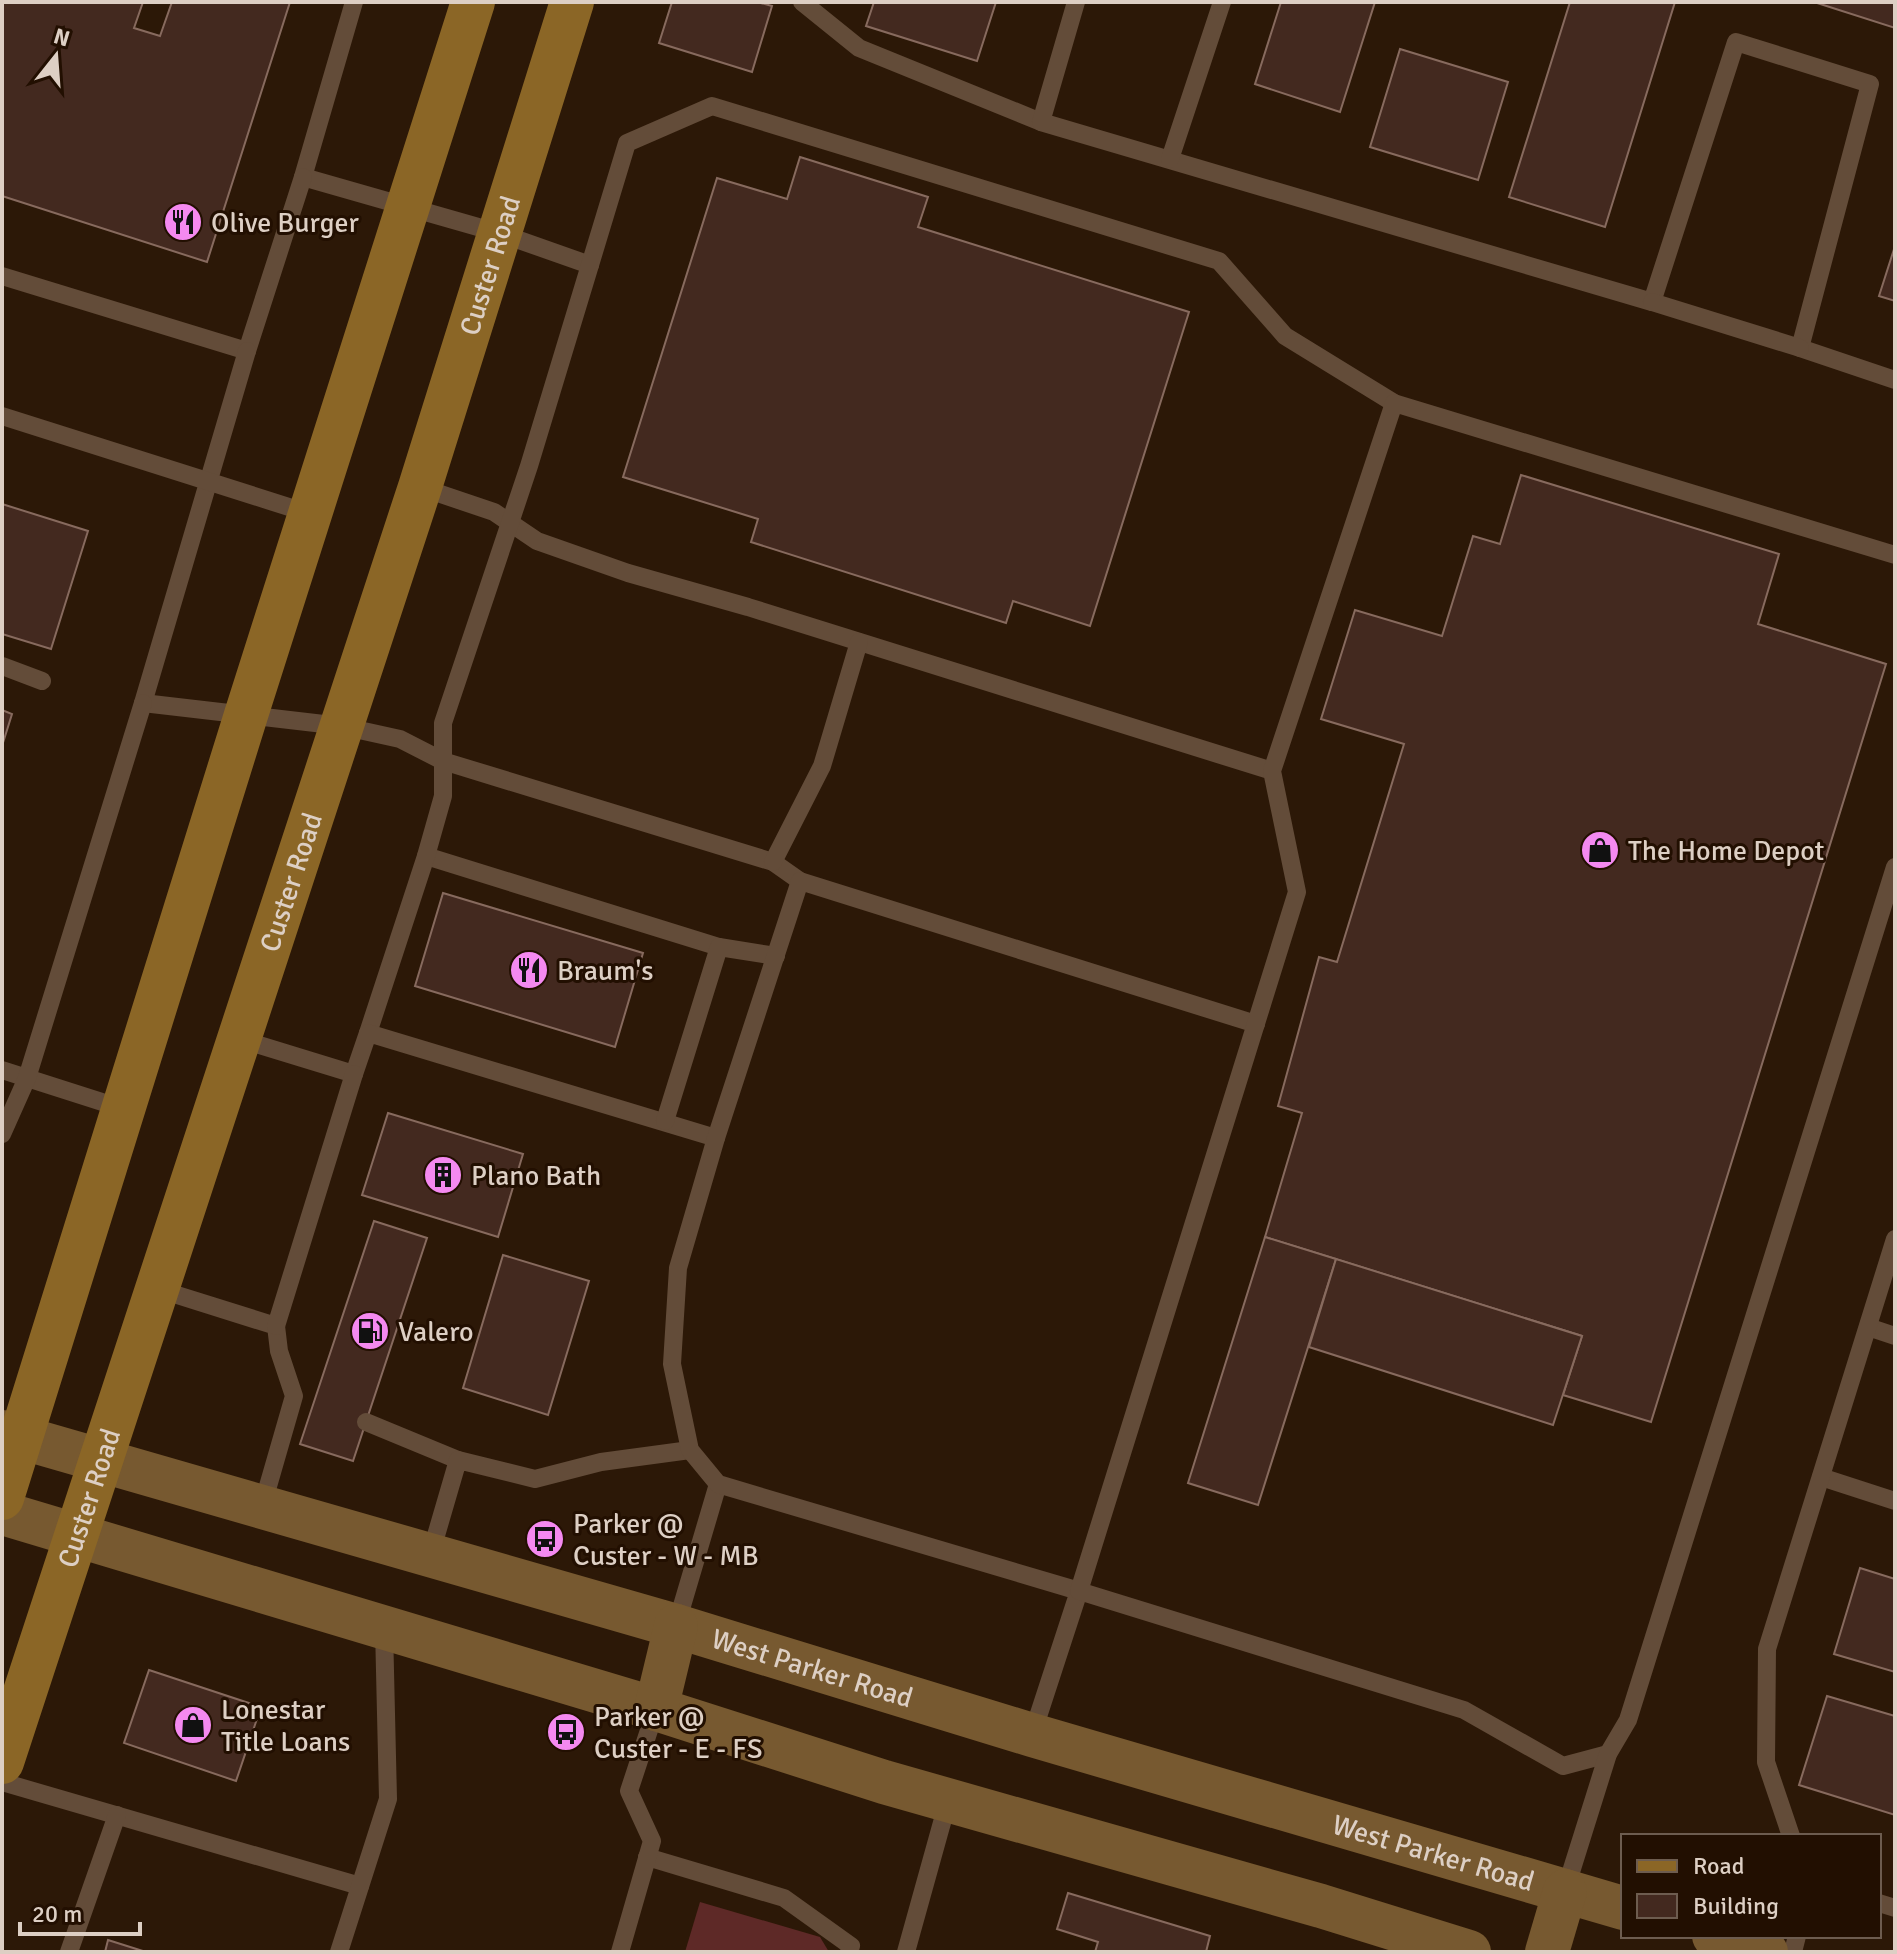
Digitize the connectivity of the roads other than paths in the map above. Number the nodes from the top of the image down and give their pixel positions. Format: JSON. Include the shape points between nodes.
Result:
{"nodes":[{"id":1,"x":354,"y":2,"type":"edge"},
{"id":2,"x":473,"y":2,"type":"edge"},
{"id":3,"x":572,"y":2,"type":"edge"},
{"id":4,"x":802,"y":2,"type":"edge"},
{"id":5,"x":1076,"y":2,"type":"edge"},
{"id":6,"x":1222,"y":2,"type":"edge"},
{"id":7,"x":1041,"y":122,"type":"junction"},
{"id":8,"x":1170,"y":159,"type":"junction"},
{"id":9,"x":303,"y":177,"type":"junction"},
{"id":10,"x":408,"y":208,"type":"junction"},
{"id":11,"x":499,"y":233,"type":"junction"},
{"id":12,"x":590,"y":265,"type":"junction"},
{"id":13,"x":2,"y":276,"type":"edge"},
{"id":14,"x":1652,"y":302,"type":"junction"},
{"id":15,"x":1800,"y":348,"type":"junction"},
{"id":16,"x":247,"y":351,"type":"junction"},
{"id":17,"x":1895,"y":380,"type":"edge"},
{"id":18,"x":1394,"y":403,"type":"junction"},
{"id":19,"x":2,"y":416,"type":"edge"},
{"id":20,"x":209,"y":480,"type":"junction"},
{"id":21,"x":420,"y":487,"type":"junction"},
{"id":22,"x":311,"y":514,"type":"junction"},
{"id":23,"x":511,"y":521,"type":"junction"},
{"id":24,"x":1895,"y":555,"type":"edge"},
{"id":25,"x":859,"y":642,"type":"junction"},
{"id":26,"x":2,"y":666,"type":"edge"},
{"id":27,"x":42,"y":681,"type":"dead end"},
{"id":28,"x":143,"y":703,"type":"junction"},
{"id":29,"x":246,"y":715,"type":"junction"},
{"id":30,"x":341,"y":726,"type":"junction"},
{"id":31,"x":443,"y":761,"type":"junction"},
{"id":32,"x":1272,"y":771,"type":"junction"},
{"id":33,"x":426,"y":856,"type":"junction"},
{"id":34,"x":773,"y":862,"type":"junction"},
{"id":35,"x":1895,"y":867,"type":"edge"},
{"id":36,"x":800,"y":881,"type":"junction"},
{"id":37,"x":719,"y":947,"type":"junction"},
{"id":38,"x":776,"y":956,"type":"junction"},
{"id":39,"x":1256,"y":1024,"type":"junction"},
{"id":40,"x":368,"y":1033,"type":"junction"},
{"id":41,"x":240,"y":1039,"type":"junction"},
{"id":42,"x":2,"y":1070,"type":"edge"},
{"id":43,"x":354,"y":1074,"type":"junction"},
{"id":44,"x":27,"y":1078,"type":"junction"},
{"id":45,"x":124,"y":1109,"type":"junction"},
{"id":46,"x":665,"y":1121,"type":"junction"},
{"id":47,"x":2,"y":1134,"type":"edge"},
{"id":48,"x":716,"y":1138,"type":"junction"},
{"id":49,"x":1895,"y":1239,"type":"edge"},
{"id":50,"x":158,"y":1289,"type":"junction"},
{"id":51,"x":276,"y":1326,"type":"junction"},
{"id":52,"x":1868,"y":1327,"type":"junction"},
{"id":53,"x":1895,"y":1336,"type":"edge"},
{"id":54,"x":294,"y":1396,"type":"junction"},
{"id":55,"x":313,"y":1403,"type":"dead end"},
{"id":56,"x":366,"y":1422,"type":"dead end"},
{"id":57,"x":11,"y":1435,"type":"edge"},
{"id":58,"x":690,"y":1450,"type":"junction"},
{"id":59,"x":458,"y":1460,"type":"junction"},
{"id":60,"x":100,"y":1461,"type":"junction"},
{"id":61,"x":1821,"y":1477,"type":"junction"},
{"id":62,"x":718,"y":1484,"type":"junction"},
{"id":63,"x":2,"y":1498,"type":"edge"},
{"id":64,"x":1895,"y":1501,"type":"edge"},
{"id":65,"x":262,"y":1507,"type":"junction"},
{"id":66,"x":2,"y":1513,"type":"edge"},
{"id":67,"x":75,"y":1534,"type":"junction"},
{"id":68,"x":430,"y":1556,"type":"junction"},
{"id":69,"x":1079,"y":1591,"type":"junction"},
{"id":70,"x":676,"y":1626,"type":"junction"},
{"id":71,"x":384,"y":1628,"type":"junction"},
{"id":72,"x":656,"y":1709,"type":"junction"},
{"id":73,"x":1032,"y":1735,"type":"junction"},
{"id":74,"x":1608,"y":1754,"type":"junction"},
{"id":75,"x":2,"y":1762,"type":"edge"},
{"id":76,"x":2,"y":1782,"type":"edge"},
{"id":77,"x":948,"y":1800,"type":"junction"},
{"id":78,"x":117,"y":1815,"type":"junction"},
{"id":79,"x":1790,"y":1834,"type":"edge"},
{"id":80,"x":647,"y":1857,"type":"junction"},
{"id":81,"x":360,"y":1886,"type":"junction"},
{"id":82,"x":1565,"y":1891,"type":"junction"},
{"id":83,"x":1621,"y":1907,"type":"edge"},
{"id":84,"x":1720,"y":1938,"type":"edge"},
{"id":85,"x":69,"y":1952,"type":"edge"},
{"id":86,"x":339,"y":1952,"type":"edge"},
{"id":87,"x":620,"y":1952,"type":"edge"},
{"id":88,"x":849,"y":1952,"type":"edge"},
{"id":89,"x":906,"y":1952,"type":"edge"},
{"id":90,"x":1469,"y":1952,"type":"edge"},
{"id":91,"x":1547,"y":1952,"type":"edge"},
{"id":92,"x":1766,"y":1952,"type":"edge"}],
"edges":[{"from":1,"to":9,"type":"lane"},
{"from":2,"to":10,"type":"main road"},
{"from":3,"to":11,"type":"main road","name":"Custer Road"},
{"from":4,"to":7,"type":"lane","via":[[859,48]]},
{"from":5,"to":7,"type":"lane"},
{"from":6,"to":8,"type":"lane"},
{"from":7,"to":8,"type":"lane"},
{"from":8,"to":14,"type":"lane"},
{"from":9,"to":10,"type":"lane"},
{"from":9,"to":16,"type":"lane"},
{"from":10,"to":11,"type":"lane"},
{"from":10,"to":22,"type":"main road"},
{"from":11,"to":12,"type":"lane"},
{"from":11,"to":21,"type":"main road","name":"Custer Road"},
{"from":12,"to":18,"type":"lane","via":[[627,143],[712,106],[1219,261],[1285,336]]},
{"from":12,"to":23,"type":"lane"},
{"from":13,"to":16,"type":"lane"},
{"from":14,"to":15,"type":"lane"},
{"from":14,"to":15,"type":"lane","via":[[1736,42],[1751,46],[1870,84]]},
{"from":15,"to":17,"type":"lane"},
{"from":16,"to":20,"type":"lane"},
{"from":18,"to":24,"type":"lane"},
{"from":18,"to":32,"type":"lane"},
{"from":19,"to":20,"type":"lane"},
{"from":20,"to":22,"type":"lane"},
{"from":20,"to":28,"type":"lane"},
{"from":21,"to":23,"type":"lane"},
{"from":21,"to":30,"type":"main road","name":"Custer Road"},
{"from":22,"to":29,"type":"main road"},
{"from":23,"to":25,"type":"lane","via":[[537,541],[628,573]]},
{"from":23,"to":31,"type":"lane","via":[[443,723]]},
{"from":25,"to":32,"type":"lane"},
{"from":25,"to":34,"type":"lane","via":[[822,766]]},
{"from":26,"to":27,"type":"lane"},
{"from":28,"to":29,"type":"lane"},
{"from":28,"to":44,"type":"lane"},
{"from":29,"to":30,"type":"lane"},
{"from":29,"to":45,"type":"main road"},
{"from":30,"to":31,"type":"lane","via":[[400,739]]},
{"from":30,"to":41,"type":"main road","name":"Custer Road"},
{"from":31,"to":33,"type":"lane","via":[[443,796]]},
{"from":31,"to":34,"type":"lane"},
{"from":32,"to":39,"type":"lane","via":[[1297,892]]},
{"from":33,"to":37,"type":"lane"},
{"from":33,"to":40,"type":"lane"},
{"from":34,"to":36,"type":"lane"},
{"from":35,"to":74,"type":"lane","via":[[1628,1720]]},
{"from":36,"to":38,"type":"lane"},
{"from":36,"to":39,"type":"lane"},
{"from":37,"to":38,"type":"lane"},
{"from":37,"to":46,"type":"lane"},
{"from":38,"to":48,"type":"lane"},
{"from":39,"to":69,"type":"lane"},
{"from":40,"to":43,"type":"lane"},
{"from":40,"to":46,"type":"lane"},
{"from":41,"to":43,"type":"lane"},
{"from":41,"to":50,"type":"main road","name":"Custer Road"},
{"from":42,"to":44,"type":"lane"},
{"from":43,"to":51,"type":"lane"},
{"from":44,"to":45,"type":"lane"},
{"from":44,"to":47,"type":"lane"},
{"from":45,"to":57,"type":"main road"},
{"from":46,"to":48,"type":"lane"},
{"from":48,"to":58,"type":"lane","via":[[678,1268],[672,1364]]},
{"from":49,"to":52,"type":"lane"},
{"from":50,"to":51,"type":"lane"},
{"from":50,"to":60,"type":"main road","name":"Custer Road"},
{"from":51,"to":54,"type":"lane"},
{"from":52,"to":53,"type":"lane"},
{"from":52,"to":61,"type":"lane"},
{"from":54,"to":55,"type":"lane"},
{"from":54,"to":65,"type":"lane"},
{"from":56,"to":59,"type":"lane"},
{"from":57,"to":60,"type":"main road","name":"West Parker Road"},
{"from":57,"to":63,"type":"main road"},
{"from":58,"to":59,"type":"lane","via":[[601,1462],[535,1479]]},
{"from":58,"to":62,"type":"lane"},
{"from":59,"to":68,"type":"lane"},
{"from":60,"to":65,"type":"main road","name":"West Parker Road"},
{"from":60,"to":67,"type":"main road","name":"Custer Road"},
{"from":61,"to":64,"type":"lane"},
{"from":61,"to":79,"type":"lane","via":[[1767,1649],[1766,1762]]},
{"from":62,"to":69,"type":"lane"},
{"from":62,"to":70,"type":"lane"},
{"from":65,"to":68,"type":"main road","name":"West Parker Road"},
{"from":66,"to":67,"type":"main road"},
{"from":67,"to":71,"type":"main road"},
{"from":67,"to":75,"type":"main road","name":"Custer Road"},
{"from":68,"to":70,"type":"main road","name":"West Parker Road"},
{"from":69,"to":73,"type":"lane"},
{"from":69,"to":74,"type":"lane","via":[[1464,1710],[1563,1766]]},
{"from":70,"to":72,"type":"main road"},
{"from":70,"to":73,"type":"main road","name":"West Parker Road"},
{"from":71,"to":72,"type":"main road"},
{"from":71,"to":81,"type":"lane","via":[[388,1799]]},
{"from":72,"to":77,"type":"main road"},
{"from":72,"to":80,"type":"lane","via":[[629,1791],[652,1841]]},
{"from":73,"to":82,"type":"main road","name":"West Parker Road"},
{"from":74,"to":82,"type":"lane"},
{"from":76,"to":78,"type":"lane"},
{"from":77,"to":89,"type":"lane"},
{"from":77,"to":90,"type":"main road"},
{"from":78,"to":81,"type":"lane"},
{"from":78,"to":85,"type":"lane"},
{"from":80,"to":87,"type":"lane"},
{"from":80,"to":88,"type":"lane","via":[[784,1898],[851,1946]]},
{"from":81,"to":86,"type":"lane"},
{"from":82,"to":83,"type":"main road","name":"West Parker Road"},
{"from":82,"to":91,"type":"main road"},
{"from":84,"to":92,"type":"main road"}]}
